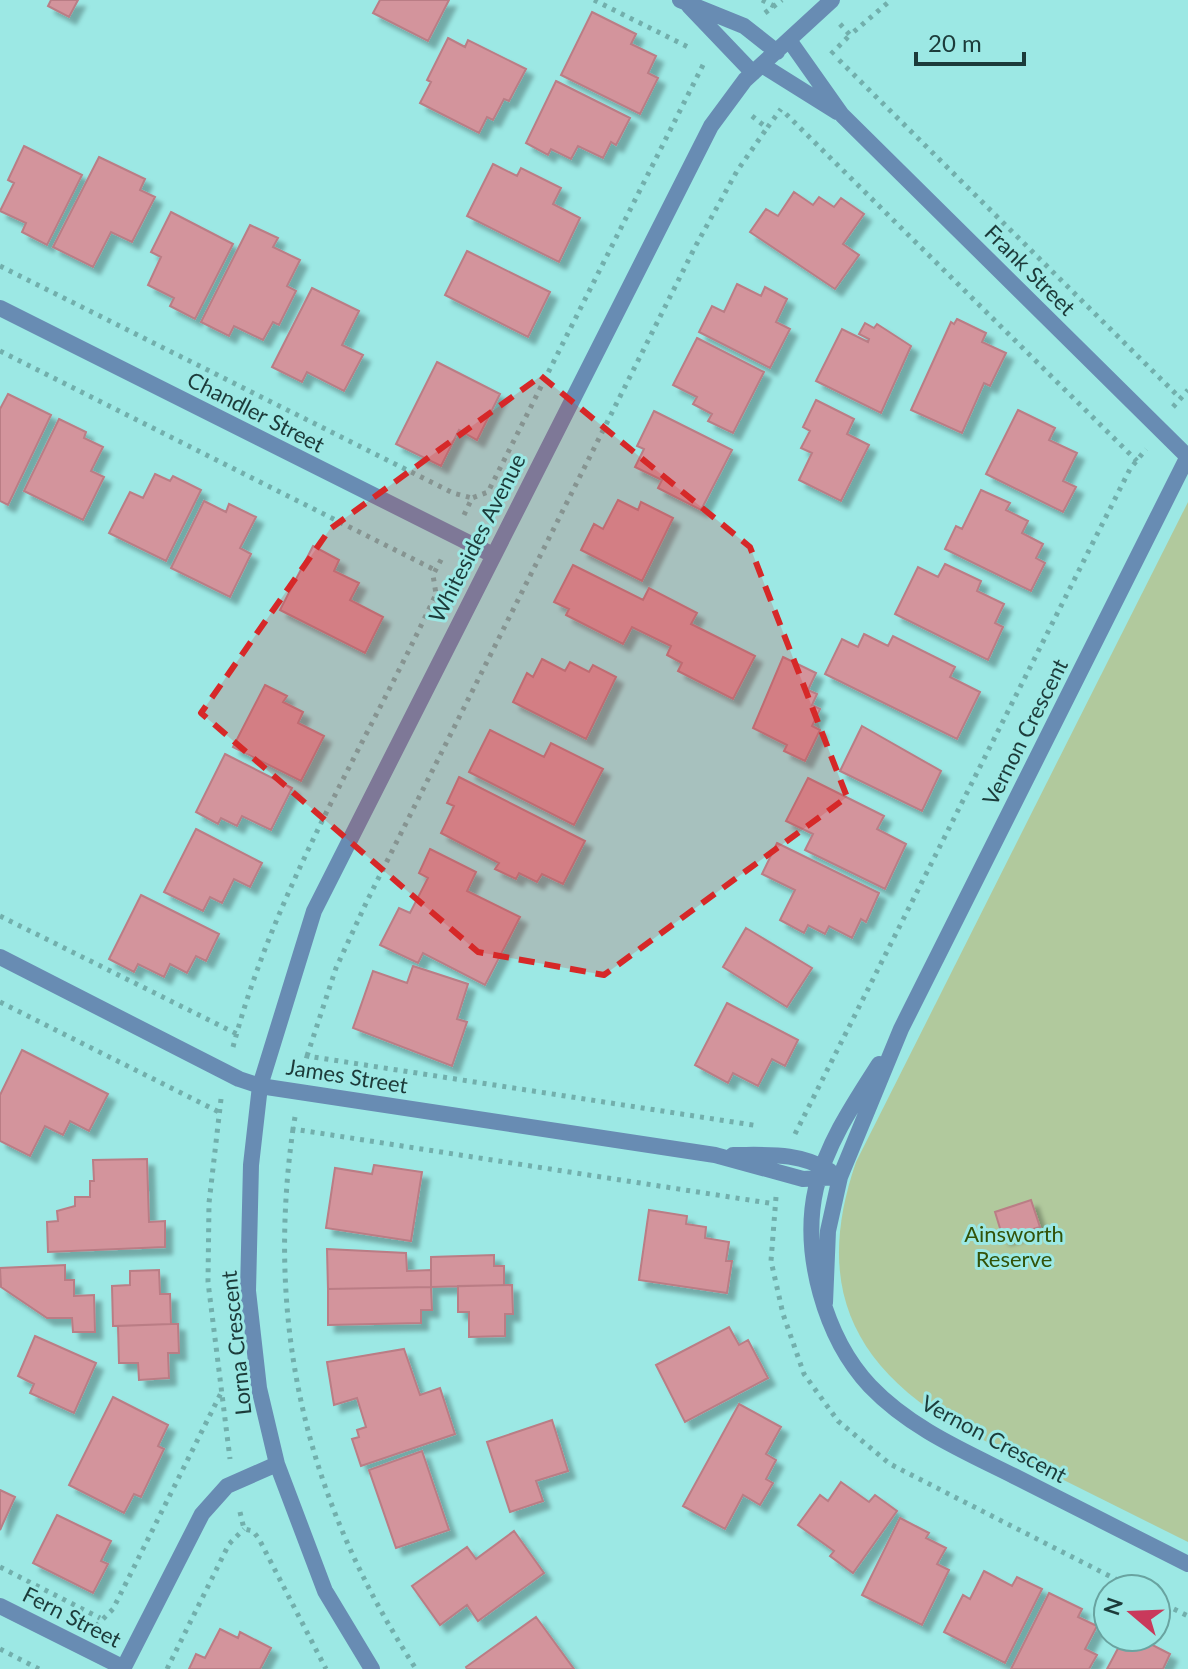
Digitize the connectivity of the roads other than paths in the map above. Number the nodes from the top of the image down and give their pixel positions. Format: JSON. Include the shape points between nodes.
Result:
{"nodes":[{"id":1,"x":832,"y":0,"type":"edge"},
{"id":2,"x":683,"y":1,"type":"edge"},
{"id":3,"x":783,"y":46,"type":"junction"},
{"id":4,"x":757,"y":69,"type":"junction"},
{"id":5,"x":842,"y":115,"type":"junction"},
{"id":6,"x":0,"y":308,"type":"edge"},
{"id":7,"x":1188,"y":456,"type":"edge"},
{"id":8,"x":493,"y":555,"type":"junction"},
{"id":9,"x":0,"y":957,"type":"edge"},
{"id":10,"x":901,"y":1029,"type":"junction"},
{"id":11,"x":260,"y":1086,"type":"junction"},
{"id":12,"x":715,"y":1155,"type":"junction"},
{"id":13,"x":821,"y":1172,"type":"junction"},
{"id":14,"x":840,"y":1177,"type":"junction"},
{"id":15,"x":825,"y":1303,"type":"junction"},
{"id":16,"x":277,"y":1464,"type":"junction"},
{"id":17,"x":1188,"y":1564,"type":"edge"},
{"id":18,"x":0,"y":1606,"type":"edge"},
{"id":19,"x":124,"y":1668,"type":"edge"},
{"id":20,"x":372,"y":1669,"type":"edge"}],
"edges":[{"from":1,"to":3,"type":"street","name":"Whitesides Avenue"},
{"from":2,"to":3,"type":"street","name":"Frank Street"},
{"from":2,"to":4,"type":"street","name":"Frank Street"},
{"from":3,"to":4,"type":"street","name":"Whitesides Avenue"},
{"from":3,"to":5,"type":"street","name":"Frank Street","via":[[814,72]]},
{"from":4,"to":5,"type":"street","name":"Frank Street"},
{"from":4,"to":8,"type":"street","name":"Whitesides Avenue","via":[[729,97],[711,126]]},
{"from":5,"to":7,"type":"street","name":"Frank Street"},
{"from":6,"to":8,"type":"street","name":"Chandler Street"},
{"from":7,"to":10,"type":"street","name":"Vernon Crescent"},
{"from":8,"to":11,"type":"street","name":"Whitesides Avenue","via":[[314,911]]},
{"from":9,"to":11,"type":"street","name":"James Street"},
{"from":10,"to":13,"type":"street","name":"Vernon Crescent","via":[[849,1111]]},
{"from":10,"to":14,"type":"street","name":"Vernon Crescent"},
{"from":11,"to":12,"type":"street","name":"James Street"},
{"from":11,"to":16,"type":"street","name":"Lorna Crescent","via":[[251,1165],[248,1291],[259,1388]]},
{"from":12,"to":13,"type":"street","name":"James Street","via":[[780,1175]]},
{"from":12,"to":13,"type":"street","name":"James Street","via":[[787,1155]]},
{"from":13,"to":14,"type":"street","name":"James Street"},
{"from":13,"to":15,"type":"street","name":"Vernon Crescent","via":[[810,1246]]},
{"from":14,"to":15,"type":"street","name":"Vernon Crescent","via":[[828,1231]]},
{"from":15,"to":17,"type":"street","name":"Vernon Crescent","via":[[854,1366],[915,1424]]},
{"from":16,"to":19,"type":"street","via":[[227,1486],[202,1514]]},
{"from":16,"to":20,"type":"street","name":"Lorna Crescent","via":[[325,1591]]},
{"from":18,"to":19,"type":"street","name":"Fern Street"}]}
